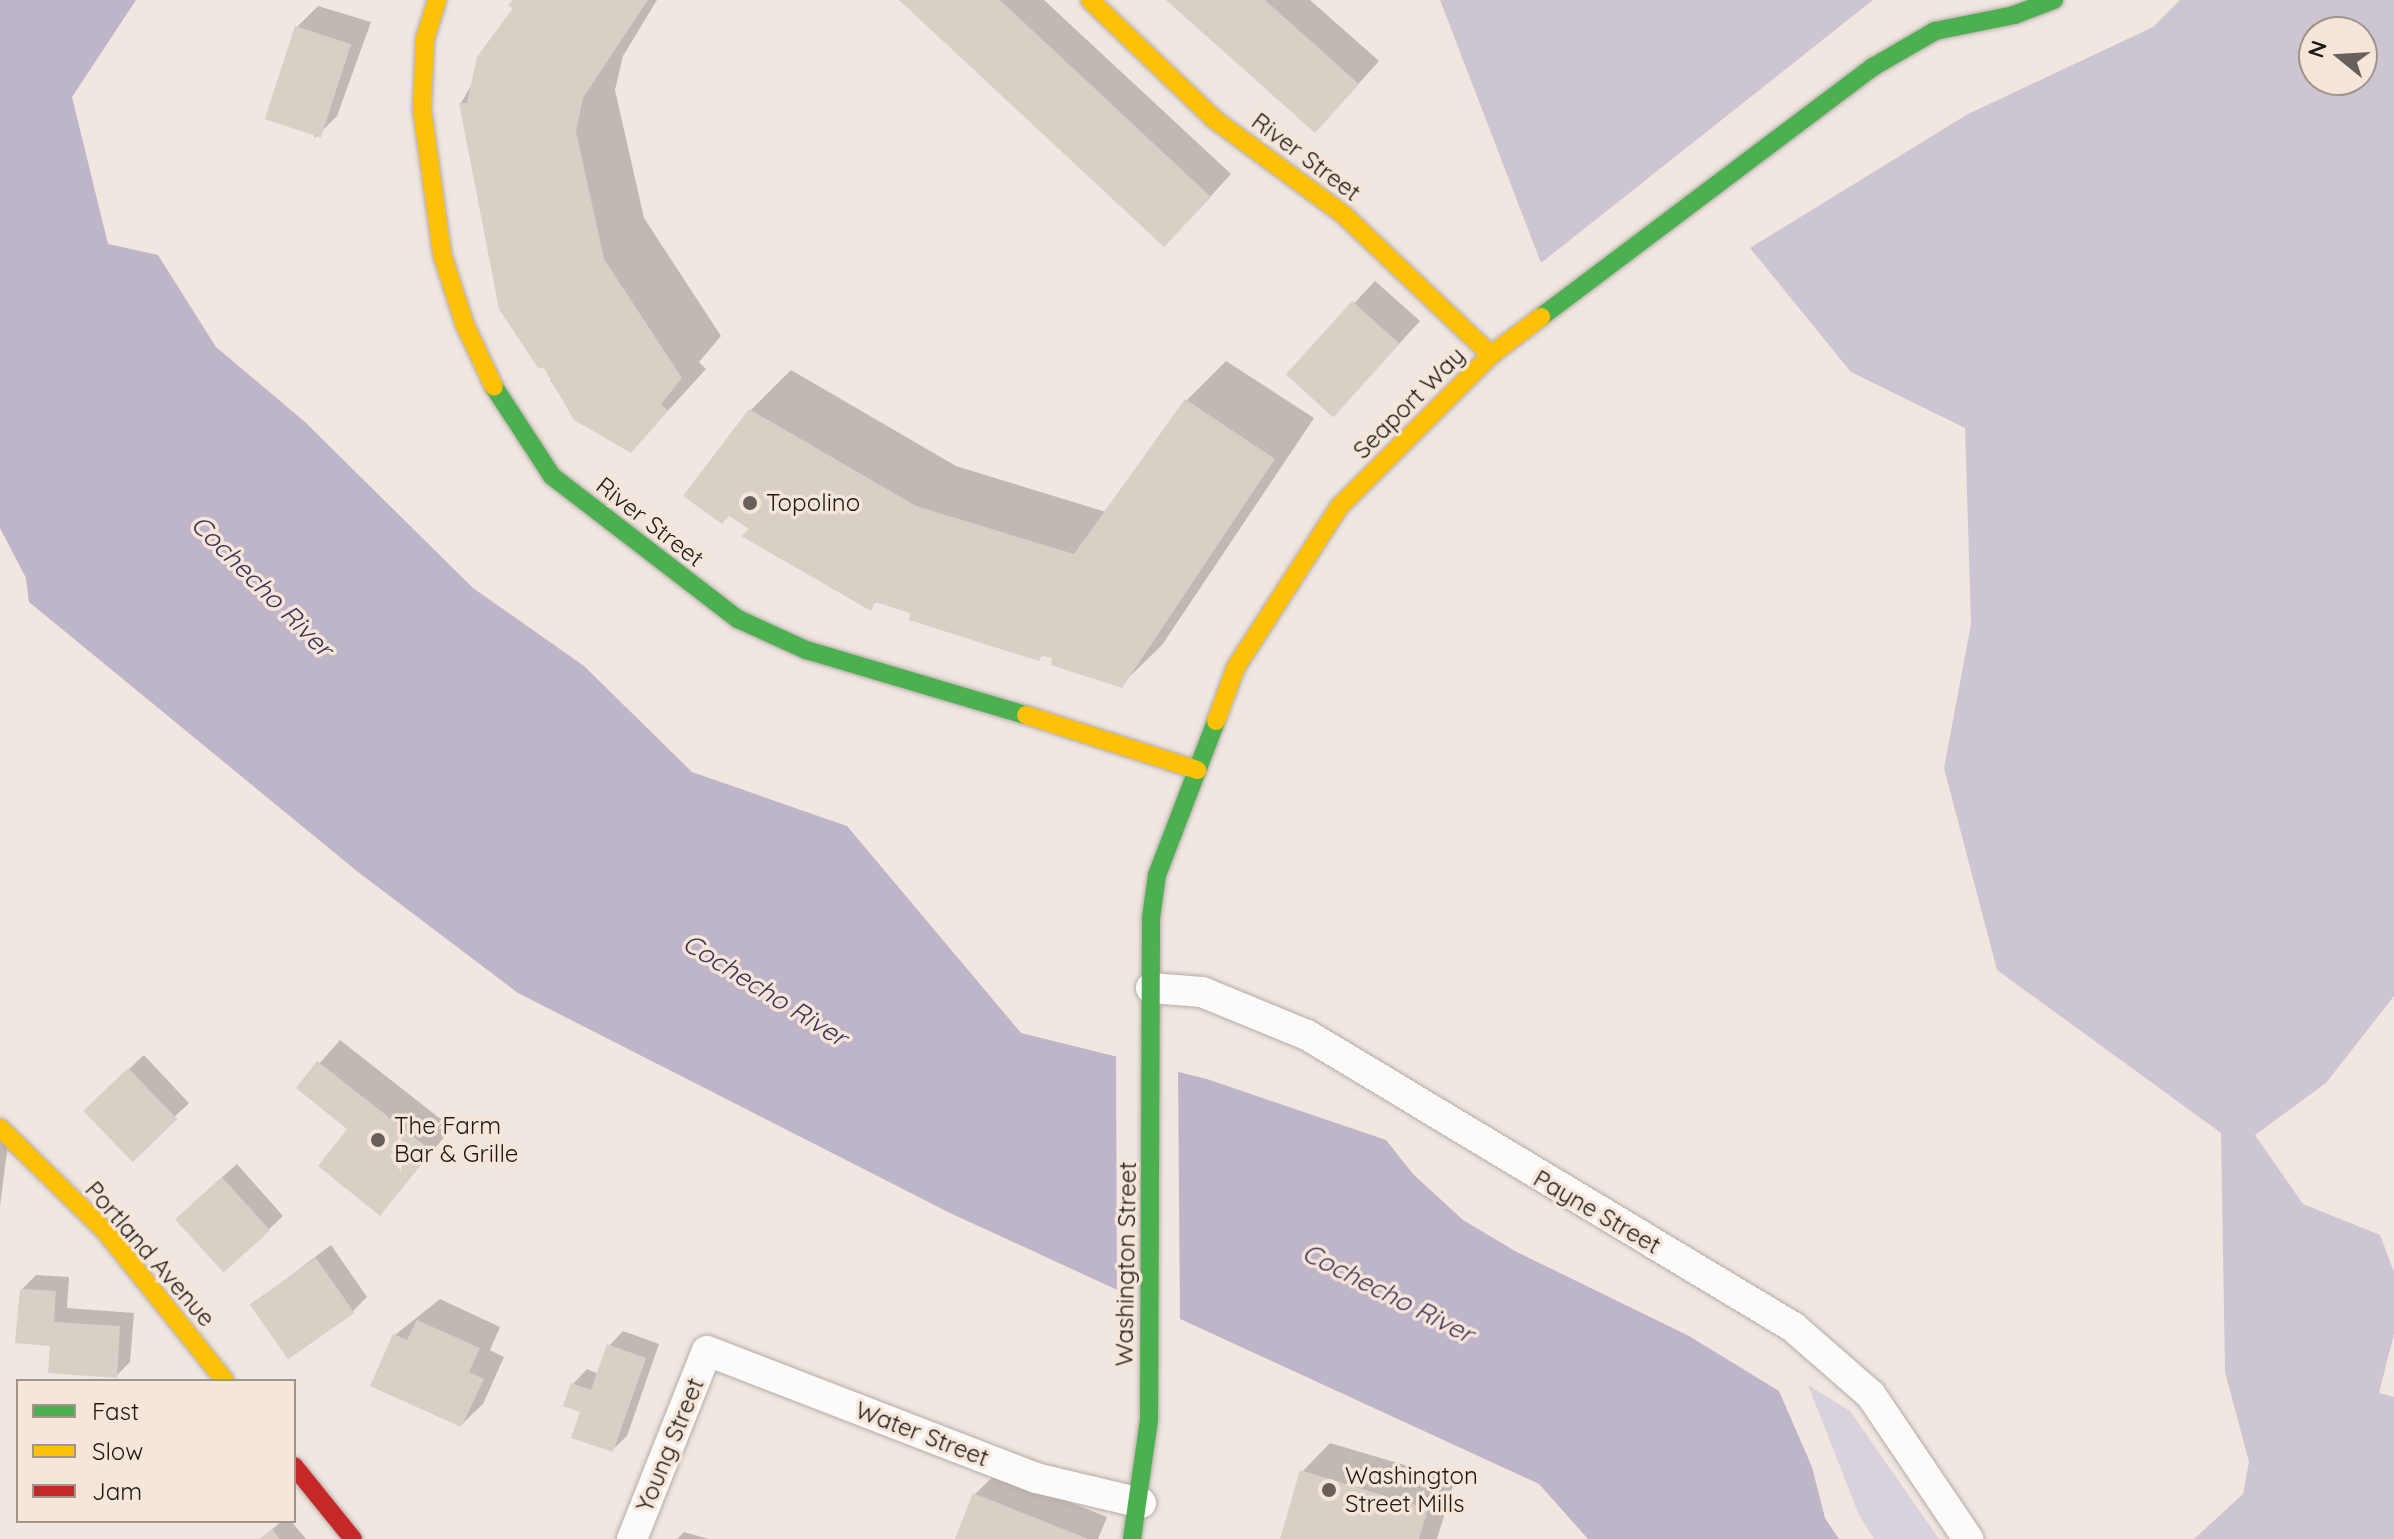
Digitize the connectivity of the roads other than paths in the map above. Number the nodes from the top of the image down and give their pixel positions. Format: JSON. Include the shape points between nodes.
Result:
{"nodes":[{"id":1,"x":437,"y":0,"type":"edge"},
{"id":2,"x":1090,"y":0,"type":"edge"},
{"id":3,"x":2054,"y":0,"type":"edge"},
{"id":4,"x":1491,"y":355,"type":"junction"},
{"id":5,"x":1197,"y":770,"type":"junction"},
{"id":6,"x":1151,"y":988,"type":"junction"},
{"id":7,"x":0,"y":1128,"type":"edge"},
{"id":8,"x":707,"y":1351,"type":"joint"},
{"id":9,"x":223,"y":1379,"type":"edge"},
{"id":10,"x":296,"y":1468,"type":"edge"},
{"id":11,"x":1141,"y":1503,"type":"junction"},
{"id":12,"x":353,"y":1539,"type":"edge"},
{"id":13,"x":632,"y":1539,"type":"edge"},
{"id":14,"x":1132,"y":1539,"type":"edge"},
{"id":15,"x":1968,"y":1539,"type":"edge"}],
"edges":[{"from":1,"to":5,"type":"street","name":"River Street","via":[[425,39],[422,109],[442,254],[491,383],[552,476],[738,619],[765,632],[806,650],[1160,754]]},
{"from":2,"to":4,"type":"street","name":"River Street","via":[[1214,119],[1344,215]]},
{"from":3,"to":4,"type":"street","name":"Seaport Way","via":[[2014,15],[1943,30],[1873,67]]},
{"from":4,"to":5,"type":"street","name":"Seaport Way","via":[[1339,507],[1236,667]]},
{"from":5,"to":6,"type":"street","name":"Seaport Way","via":[[1157,875]]},
{"from":6,"to":11,"type":"street","name":"Washington Street","via":[[1149,1419]]},
{"from":6,"to":15,"type":"street","name":"Payne Street","via":[[1202,992],[1307,1035],[1793,1327],[1871,1395]]},
{"from":7,"to":9,"type":"street","name":"Portland Avenue","via":[[105,1231]]},
{"from":8,"to":11,"type":"street","name":"Water Street","via":[[1036,1478]]},
{"from":8,"to":13,"type":"street","name":"Young Street"},
{"from":10,"to":12,"type":"street"},
{"from":11,"to":14,"type":"street","name":"Washington Street"}]}
